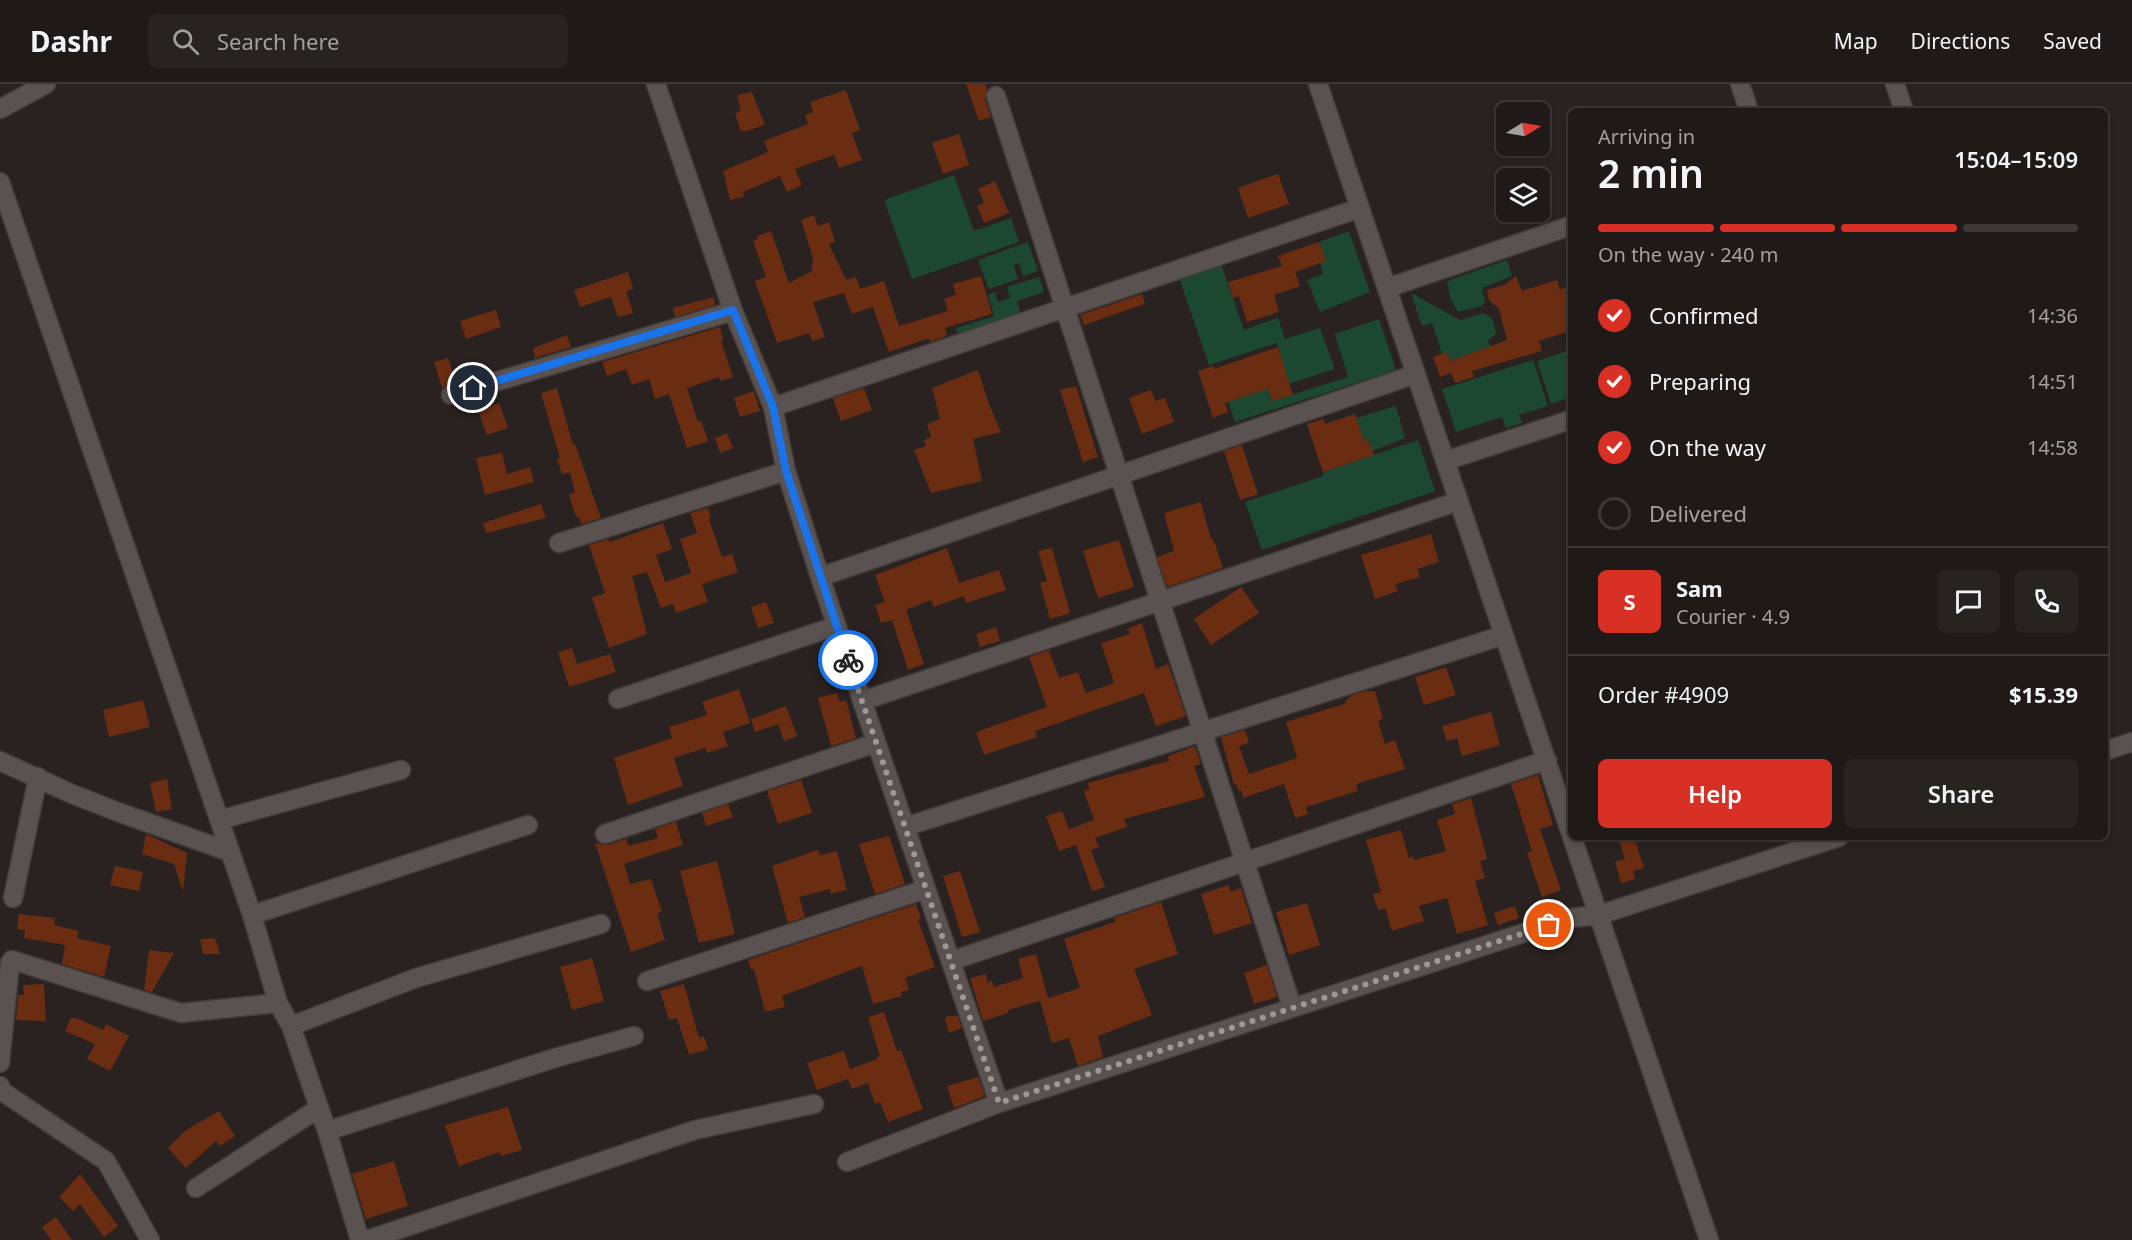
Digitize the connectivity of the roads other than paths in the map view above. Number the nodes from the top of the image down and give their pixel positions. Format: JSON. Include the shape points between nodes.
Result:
{"nodes":[{"id":1,"x":46,"y":84,"type":"edge"},
{"id":2,"x":656,"y":84,"type":"edge"},
{"id":3,"x":1318,"y":84,"type":"edge"},
{"id":4,"x":1740,"y":84,"type":"edge"},
{"id":5,"x":1895,"y":84,"type":"edge"},
{"id":6,"x":996,"y":96,"type":"dead end"},
{"id":7,"x":1748,"y":108,"type":"edge"},
{"id":8,"x":1903,"y":108,"type":"edge"},
{"id":9,"x":0,"y":109,"type":"edge"},
{"id":10,"x":0,"y":182,"type":"edge"},
{"id":11,"x":1360,"y":208,"type":"junction"},
{"id":12,"x":1568,"y":227,"type":"edge"},
{"id":13,"x":1387,"y":288,"type":"junction"},
{"id":14,"x":1064,"y":307,"type":"junction"},
{"id":15,"x":733,"y":310,"type":"junction"},
{"id":16,"x":1416,"y":374,"type":"junction"},
{"id":17,"x":451,"y":394,"type":"dead end"},
{"id":18,"x":773,"y":407,"type":"junction"},
{"id":19,"x":1568,"y":421,"type":"edge"},
{"id":20,"x":1445,"y":461,"type":"junction"},
{"id":21,"x":786,"y":471,"type":"junction"},
{"id":22,"x":1119,"y":475,"type":"junction"},
{"id":23,"x":1459,"y":501,"type":"junction"},
{"id":24,"x":559,"y":543,"type":"dead end"},
{"id":25,"x":820,"y":578,"type":"junction"},
{"id":26,"x":1160,"y":601,"type":"junction"},
{"id":27,"x":836,"y":626,"type":"junction"},
{"id":28,"x":1504,"y":636,"type":"junction"},
{"id":29,"x":618,"y":699,"type":"dead end"},
{"id":30,"x":862,"y":701,"type":"junction"},
{"id":31,"x":1203,"y":732,"type":"junction"},
{"id":32,"x":2132,"y":742,"type":"edge"},
{"id":33,"x":876,"y":743,"type":"junction"},
{"id":34,"x":2108,"y":750,"type":"edge"},
{"id":35,"x":1546,"y":760,"type":"junction"},
{"id":36,"x":0,"y":761,"type":"edge"},
{"id":37,"x":401,"y":770,"type":"dead end"},
{"id":38,"x":38,"y":777,"type":"junction"},
{"id":39,"x":219,"y":820,"type":"junction"},
{"id":40,"x":528,"y":825,"type":"dead end"},
{"id":41,"x":1568,"y":825,"type":"edge"},
{"id":42,"x":905,"y":827,"type":"junction"},
{"id":43,"x":605,"y":834,"type":"dead end"},
{"id":44,"x":1573,"y":840,"type":"edge"},
{"id":45,"x":1830,"y":840,"type":"edge"},
{"id":46,"x":230,"y":852,"type":"junction"},
{"id":47,"x":1245,"y":862,"type":"junction"},
{"id":48,"x":926,"y":889,"type":"junction"},
{"id":49,"x":13,"y":898,"type":"dead end"},
{"id":50,"x":252,"y":915,"type":"junction"},
{"id":51,"x":1599,"y":915,"type":"junction"},
{"id":52,"x":601,"y":924,"type":"dead end"},
{"id":53,"x":951,"y":961,"type":"junction"},
{"id":54,"x":647,"y":981,"type":"dead end"},
{"id":55,"x":278,"y":1003,"type":"junction"},
{"id":56,"x":1292,"y":1007,"type":"junction"},
{"id":57,"x":291,"y":1026,"type":"junction"},
{"id":58,"x":634,"y":1036,"type":"dead end"},
{"id":59,"x":0,"y":1063,"type":"edge"},
{"id":60,"x":0,"y":1086,"type":"edge"},
{"id":61,"x":999,"y":1103,"type":"junction"},
{"id":62,"x":814,"y":1104,"type":"dead end"},
{"id":63,"x":319,"y":1108,"type":"junction"},
{"id":64,"x":327,"y":1131,"type":"junction"},
{"id":65,"x":847,"y":1162,"type":"dead end"},
{"id":66,"x":196,"y":1188,"type":"dead end"},
{"id":67,"x":150,"y":1240,"type":"edge"},
{"id":68,"x":360,"y":1240,"type":"edge"},
{"id":69,"x":367,"y":1240,"type":"edge"},
{"id":70,"x":1709,"y":1240,"type":"edge"}],
"edges":[{"from":1,"to":9,"type":"street"},
{"from":2,"to":15,"type":"street"},
{"from":3,"to":11,"type":"street"},
{"from":4,"to":7,"type":"street"},
{"from":5,"to":8,"type":"street"},
{"from":6,"to":14,"type":"street"},
{"from":10,"to":39,"type":"street"},
{"from":11,"to":13,"type":"street"},
{"from":11,"to":14,"type":"street"},
{"from":12,"to":13,"type":"street"},
{"from":13,"to":16,"type":"street"},
{"from":14,"to":18,"type":"street"},
{"from":14,"to":22,"type":"street"},
{"from":15,"to":17,"type":"street"},
{"from":15,"to":18,"type":"street"},
{"from":16,"to":20,"type":"street"},
{"from":16,"to":22,"type":"street"},
{"from":18,"to":21,"type":"street"},
{"from":19,"to":20,"type":"street"},
{"from":20,"to":23,"type":"street"},
{"from":21,"to":24,"type":"street"},
{"from":21,"to":25,"type":"street"},
{"from":22,"to":25,"type":"street"},
{"from":22,"to":26,"type":"street"},
{"from":23,"to":26,"type":"street"},
{"from":23,"to":28,"type":"street"},
{"from":25,"to":27,"type":"street"},
{"from":26,"to":30,"type":"street"},
{"from":26,"to":31,"type":"street"},
{"from":27,"to":29,"type":"street"},
{"from":27,"to":30,"type":"street"},
{"from":28,"to":31,"type":"street"},
{"from":28,"to":35,"type":"street"},
{"from":30,"to":33,"type":"street"},
{"from":31,"to":42,"type":"street"},
{"from":31,"to":47,"type":"street"},
{"from":32,"to":34,"type":"street"},
{"from":33,"to":42,"type":"street"},
{"from":33,"to":43,"type":"street"},
{"from":35,"to":41,"type":"street"},
{"from":35,"to":47,"type":"street"},
{"from":36,"to":38,"type":"street"},
{"from":37,"to":39,"type":"street"},
{"from":38,"to":46,"type":"street","via":[[109,808]]},
{"from":38,"to":49,"type":"street"},
{"from":39,"to":46,"type":"street"},
{"from":40,"to":50,"type":"street"},
{"from":42,"to":48,"type":"street"},
{"from":44,"to":51,"type":"street"},
{"from":45,"to":51,"type":"street"},
{"from":46,"to":50,"type":"street"},
{"from":47,"to":53,"type":"street"},
{"from":47,"to":56,"type":"street"},
{"from":48,"to":53,"type":"street"},
{"from":48,"to":54,"type":"street"},
{"from":50,"to":55,"type":"street"},
{"from":51,"to":56,"type":"street","via":[[1570,918]]},
{"from":51,"to":70,"type":"street"},
{"from":52,"to":57,"type":"street","via":[[416,978]]},
{"from":53,"to":61,"type":"street"},
{"from":55,"to":57,"type":"street"},
{"from":55,"to":59,"type":"street","via":[[181,1013],[12,960]]},
{"from":56,"to":61,"type":"street"},
{"from":57,"to":63,"type":"street"},
{"from":58,"to":64,"type":"street"},
{"from":60,"to":67,"type":"street","via":[[3,1092],[106,1161]]},
{"from":61,"to":65,"type":"street"},
{"from":62,"to":69,"type":"street","via":[[695,1130]]},
{"from":63,"to":64,"type":"street"},
{"from":63,"to":66,"type":"street"},
{"from":64,"to":68,"type":"street"}]}
